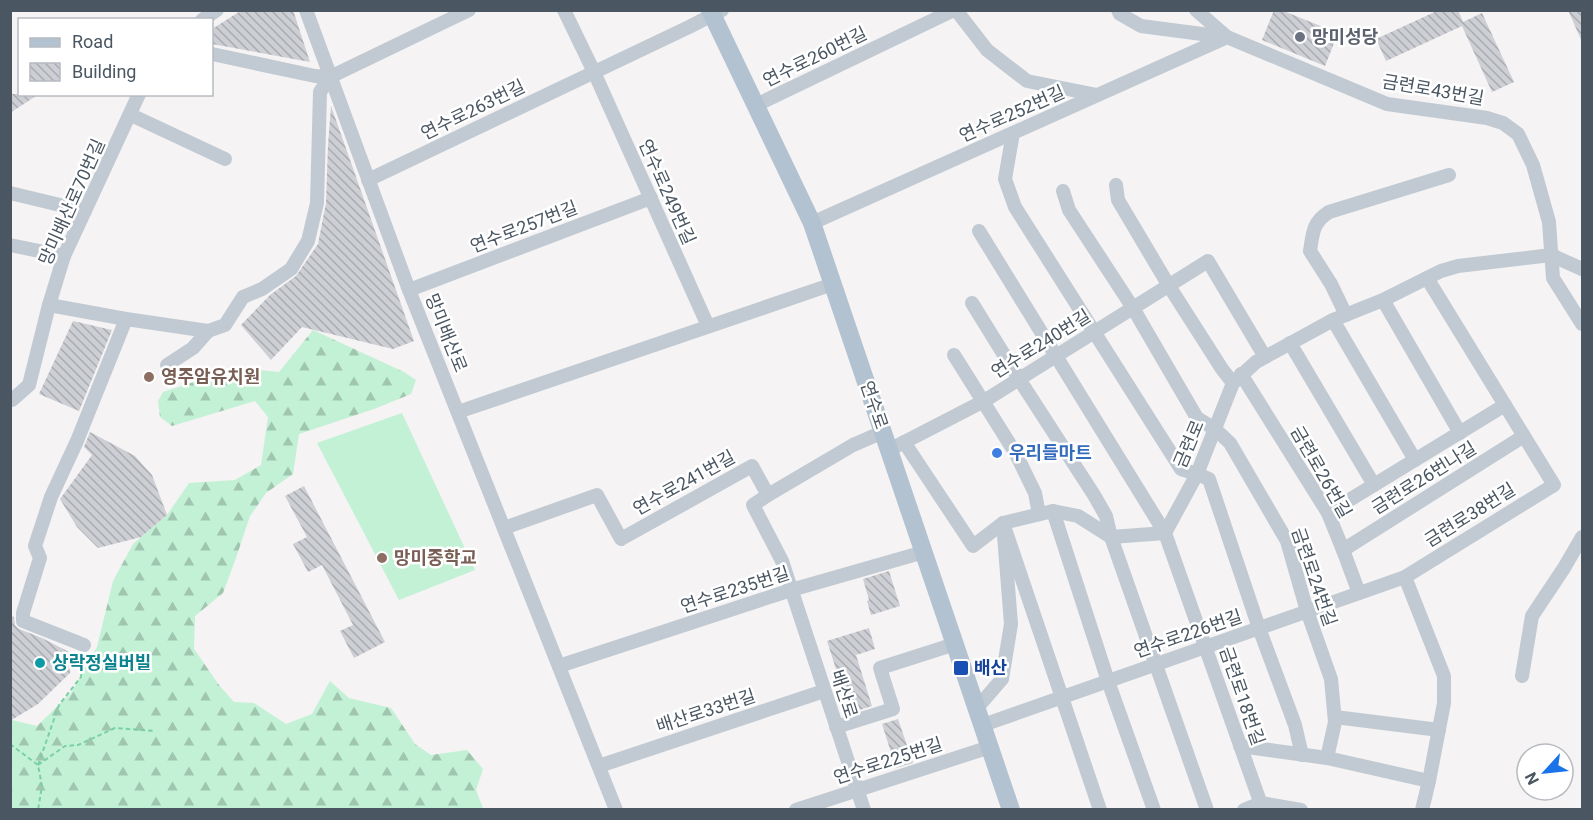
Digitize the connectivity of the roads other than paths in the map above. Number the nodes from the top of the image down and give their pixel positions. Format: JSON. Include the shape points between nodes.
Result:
{"nodes":[{"id":1,"x":306,"y":10,"type":"edge"},
{"id":2,"x":469,"y":10,"type":"edge"},
{"id":3,"x":564,"y":10,"type":"edge"},
{"id":4,"x":955,"y":10,"type":"edge"},
{"id":5,"x":1118,"y":10,"type":"edge"},
{"id":6,"x":1196,"y":10,"type":"edge"},
{"id":7,"x":714,"y":12,"type":"edge"},
{"id":8,"x":1227,"y":37,"type":"junction"},
{"id":9,"x":213,"y":54,"type":"edge"},
{"id":10,"x":594,"y":72,"type":"junction"},
{"id":11,"x":330,"y":77,"type":"junction"},
{"id":12,"x":1098,"y":95,"type":"junction"},
{"id":13,"x":138,"y":96,"type":"edge"},
{"id":14,"x":756,"y":105,"type":"junction"},
{"id":15,"x":131,"y":115,"type":"junction"},
{"id":16,"x":1013,"y":133,"type":"junction"},
{"id":17,"x":225,"y":159,"type":"dead end"},
{"id":18,"x":1449,"y":175,"type":"dead end"},
{"id":19,"x":368,"y":180,"type":"junction"},
{"id":20,"x":1116,"y":185,"type":"dead end"},
{"id":21,"x":1063,"y":190,"type":"dead end"},
{"id":22,"x":10,"y":193,"type":"edge"},
{"id":23,"x":651,"y":198,"type":"junction"},
{"id":24,"x":85,"y":211,"type":"junction"},
{"id":25,"x":812,"y":223,"type":"junction"},
{"id":26,"x":979,"y":231,"type":"dead end"},
{"id":27,"x":10,"y":244,"type":"edge"},
{"id":28,"x":1551,"y":255,"type":"junction"},
{"id":29,"x":64,"y":256,"type":"junction"},
{"id":30,"x":1582,"y":269,"type":"edge"},
{"id":31,"x":1427,"y":278,"type":"junction"},
{"id":32,"x":833,"y":284,"type":"junction"},
{"id":33,"x":1169,"y":286,"type":"junction"},
{"id":34,"x":410,"y":290,"type":"junction"},
{"id":35,"x":1383,"y":300,"type":"junction"},
{"id":36,"x":972,"y":303,"type":"dead end"},
{"id":37,"x":49,"y":305,"type":"junction"},
{"id":38,"x":1133,"y":308,"type":"junction"},
{"id":39,"x":1339,"y":318,"type":"junction"},
{"id":40,"x":126,"y":319,"type":"junction"},
{"id":41,"x":1582,"y":324,"type":"edge"},
{"id":42,"x":708,"y":326,"type":"junction"},
{"id":43,"x":208,"y":331,"type":"junction"},
{"id":44,"x":1094,"y":333,"type":"junction"},
{"id":45,"x":1290,"y":343,"type":"junction"},
{"id":46,"x":954,"y":355,"type":"dead end"},
{"id":47,"x":1056,"y":356,"type":"junction"},
{"id":48,"x":1265,"y":357,"type":"junction"},
{"id":49,"x":167,"y":365,"type":"dead end"},
{"id":50,"x":1237,"y":378,"type":"junction"},
{"id":51,"x":1019,"y":379,"type":"junction"},
{"id":52,"x":12,"y":400,"type":"dead end"},
{"id":53,"x":984,"y":401,"type":"junction"},
{"id":54,"x":1505,"y":405,"type":"junction"},
{"id":55,"x":458,"y":412,"type":"junction"},
{"id":56,"x":1215,"y":429,"type":"junction"},
{"id":57,"x":883,"y":432,"type":"junction"},
{"id":58,"x":1460,"y":433,"type":"junction"},
{"id":59,"x":1524,"y":436,"type":"junction"},
{"id":60,"x":897,"y":446,"type":"junction"},
{"id":61,"x":1415,"y":460,"type":"junction"},
{"id":62,"x":1197,"y":474,"type":"junction"},
{"id":63,"x":1374,"y":485,"type":"junction"},
{"id":64,"x":768,"y":495,"type":"junction"},
{"id":65,"x":1053,"y":511,"type":"junction"},
{"id":66,"x":1328,"y":513,"type":"junction"},
{"id":67,"x":1039,"y":514,"type":"junction"},
{"id":68,"x":1003,"y":523,"type":"junction"},
{"id":69,"x":504,"y":528,"type":"junction"},
{"id":70,"x":1165,"y":533,"type":"junction"},
{"id":71,"x":1112,"y":537,"type":"junction"},
{"id":72,"x":1582,"y":537,"type":"edge"},
{"id":73,"x":1343,"y":550,"type":"junction"},
{"id":74,"x":924,"y":552,"type":"junction"},
{"id":75,"x":1405,"y":577,"type":"junction"},
{"id":76,"x":791,"y":590,"type":"junction"},
{"id":77,"x":1359,"y":593,"type":"junction"},
{"id":78,"x":1307,"y":611,"type":"junction"},
{"id":79,"x":1259,"y":628,"type":"junction"},
{"id":80,"x":955,"y":644,"type":"junction"},
{"id":81,"x":84,"y":645,"type":"road end"},
{"id":82,"x":1205,"y":646,"type":"junction"},
{"id":83,"x":1157,"y":664,"type":"junction"},
{"id":84,"x":559,"y":666,"type":"junction"},
{"id":85,"x":1522,"y":676,"type":"dead end"},
{"id":86,"x":1108,"y":681,"type":"junction"},
{"id":87,"x":824,"y":691,"type":"junction"},
{"id":88,"x":1062,"y":697,"type":"junction"},
{"id":89,"x":980,"y":716,"type":"junction"},
{"id":90,"x":1335,"y":717,"type":"junction"},
{"id":91,"x":836,"y":727,"type":"junction"},
{"id":92,"x":1439,"y":730,"type":"junction"},
{"id":93,"x":1240,"y":746,"type":"junction"},
{"id":94,"x":990,"y":747,"type":"junction"},
{"id":95,"x":1302,"y":755,"type":"junction"},
{"id":96,"x":1327,"y":758,"type":"junction"},
{"id":97,"x":598,"y":766,"type":"junction"},
{"id":98,"x":1429,"y":781,"type":"junction"},
{"id":99,"x":857,"y":790,"type":"junction"},
{"id":100,"x":1262,"y":807,"type":"edge"},
{"id":101,"x":616,"y":810,"type":"edge"},
{"id":102,"x":796,"y":810,"type":"edge"},
{"id":103,"x":864,"y":810,"type":"edge"},
{"id":104,"x":1011,"y":810,"type":"edge"},
{"id":105,"x":1100,"y":810,"type":"edge"},
{"id":106,"x":1154,"y":810,"type":"edge"},
{"id":107,"x":1207,"y":810,"type":"edge"},
{"id":108,"x":1244,"y":810,"type":"edge"},
{"id":109,"x":1301,"y":810,"type":"edge"},
{"id":110,"x":1422,"y":810,"type":"edge"}],
"edges":[{"from":1,"to":11,"type":"street","name":"망미배산로"},
{"from":2,"to":11,"type":"street"},
{"from":3,"to":10,"type":"street"},
{"from":4,"to":12,"type":"street","name":"연수로260번길","via":[[987,50],[1027,81]]},
{"from":4,"to":14,"type":"street","name":"연수로260번길"},
{"from":5,"to":8,"type":"street","via":[[1141,26]]},
{"from":6,"to":8,"type":"street","name":"금련로43번길"},
{"from":7,"to":10,"type":"street","name":"연수로263번길"},
{"from":7,"to":14,"type":"main road","name":"연수로"},
{"from":8,"to":12,"type":"street","name":"연수로252번길"},
{"from":8,"to":28,"type":"street","name":"금련로43번길","via":[[1387,104],[1503,123],[1518,134],[1533,165],[1549,222]]},
{"from":9,"to":11,"type":"street"},
{"from":10,"to":19,"type":"street","name":"연수로263번길"},
{"from":10,"to":23,"type":"street","name":"연수로249번길"},
{"from":11,"to":19,"type":"street","name":"망미배산로"},
{"from":11,"to":43,"type":"street","via":[[320,92],[317,203],[308,241],[291,269],[243,297],[225,325]]},
{"from":12,"to":16,"type":"street","name":"연수로252번길"},
{"from":13,"to":15,"type":"street","name":"망미배산로70번길"},
{"from":14,"to":25,"type":"main road","name":"연수로"},
{"from":15,"to":17,"type":"street"},
{"from":15,"to":24,"type":"street","name":"망미배산로70번길"},
{"from":16,"to":25,"type":"street","name":"연수로252번길"},
{"from":16,"to":44,"type":"street","via":[[1005,179],[1015,207]]},
{"from":18,"to":39,"type":"street","via":[[1319,218],[1310,251],[1331,285]]},
{"from":19,"to":34,"type":"street","name":"망미배산로"},
{"from":20,"to":33,"type":"street","name":"금련로26번길","via":[[1118,200]]},
{"from":21,"to":38,"type":"street","name":"금련로24번길","via":[[1069,210]]},
{"from":22,"to":24,"type":"street"},
{"from":23,"to":34,"type":"street","name":"연수로257번길"},
{"from":23,"to":42,"type":"street","name":"연수로249번길"},
{"from":24,"to":29,"type":"street","name":"망미배산로70번길"},
{"from":25,"to":32,"type":"main road","name":"연수로"},
{"from":26,"to":47,"type":"street","name":"금련로18번길"},
{"from":27,"to":29,"type":"street"},
{"from":28,"to":30,"type":"street"},
{"from":28,"to":31,"type":"street","via":[[1458,266]]},
{"from":28,"to":41,"type":"street","name":"금련로43번길","via":[[1553,278]]},
{"from":29,"to":37,"type":"street","name":"망미배산로70번길"},
{"from":31,"to":35,"type":"street"},
{"from":31,"to":54,"type":"street","name":"금련로38번길"},
{"from":32,"to":42,"type":"street"},
{"from":32,"to":57,"type":"main road","name":"연수로"},
{"from":33,"to":38,"type":"street","name":"연수로240번길"},
{"from":33,"to":48,"type":"street","name":"연수로240번길","via":[[1208,261]]},
{"from":33,"to":50,"type":"street","name":"금련로26번길","via":[[1222,369]]},
{"from":34,"to":55,"type":"street","name":"망미배산로"},
{"from":35,"to":39,"type":"street"},
{"from":35,"to":58,"type":"street"},
{"from":36,"to":51,"type":"street"},
{"from":37,"to":40,"type":"street"},
{"from":37,"to":52,"type":"street","name":"망미배산로70번길","via":[[29,386]]},
{"from":38,"to":44,"type":"street","name":"연수로240번길"},
{"from":38,"to":56,"type":"street","name":"금련로24번길","via":[[1197,418]]},
{"from":39,"to":45,"type":"street"},
{"from":39,"to":61,"type":"street"},
{"from":40,"to":43,"type":"street"},
{"from":40,"to":81,"type":"street","via":[[78,441],[51,497],[35,546],[40,558],[23,613],[23,621]]},
{"from":42,"to":55,"type":"street"},
{"from":43,"to":49,"type":"street","via":[[193,348]]},
{"from":44,"to":47,"type":"street","name":"연수로240번길"},
{"from":44,"to":62,"type":"street","via":[[1181,469]]},
{"from":45,"to":48,"type":"street"},
{"from":45,"to":63,"type":"street"},
{"from":46,"to":53,"type":"street"},
{"from":47,"to":51,"type":"street","name":"연수로240번길"},
{"from":47,"to":70,"type":"street","name":"금련로18번길"},
{"from":48,"to":50,"type":"street"},
{"from":50,"to":56,"type":"street","name":"금련로"},
{"from":50,"to":66,"type":"street","name":"금련로26번길"},
{"from":51,"to":53,"type":"street","name":"연수로240번길"},
{"from":51,"to":71,"type":"street","via":[[1094,495]]},
{"from":53,"to":60,"type":"street","name":"연수로240번길"},
{"from":53,"to":67,"type":"street","via":[[1035,493]]},
{"from":54,"to":58,"type":"street"},
{"from":54,"to":59,"type":"street","name":"금련로38번길"},
{"from":55,"to":69,"type":"street","name":"망미배산로"},
{"from":56,"to":62,"type":"street","name":"금련로"},
{"from":56,"to":78,"type":"street","name":"금련로24번길","via":[[1230,443],[1287,541]]},
{"from":57,"to":60,"type":"main road","name":"연수로"},
{"from":57,"to":64,"type":"street","via":[[853,445]]},
{"from":58,"to":61,"type":"street"},
{"from":59,"to":73,"type":"street","name":"금련로26번나길"},
{"from":59,"to":75,"type":"street","name":"금련로38번길","via":[[1554,485]]},
{"from":60,"to":68,"type":"street","via":[[973,546]]},
{"from":60,"to":74,"type":"main road","name":"연수로"},
{"from":61,"to":63,"type":"street"},
{"from":62,"to":70,"type":"street","name":"금련로"},
{"from":62,"to":79,"type":"street","via":[[1209,479]]},
{"from":63,"to":66,"type":"street"},
{"from":64,"to":69,"type":"street","name":"연수로241번길","via":[[752,466],[621,539],[597,495]]},
{"from":64,"to":76,"type":"street","name":"배산로","via":[[753,505],[782,561]]},
{"from":65,"to":67,"type":"street"},
{"from":65,"to":71,"type":"street","via":[[1078,516]]},
{"from":65,"to":86,"type":"street"},
{"from":66,"to":73,"type":"street","name":"금련로26번길"},
{"from":67,"to":68,"type":"street"},
{"from":68,"to":88,"type":"street"},
{"from":68,"to":89,"type":"street","via":[[1011,624],[1002,679]]},
{"from":69,"to":84,"type":"street","name":"망미배산로"},
{"from":70,"to":71,"type":"street"},
{"from":70,"to":82,"type":"street","name":"금련로18번길"},
{"from":71,"to":83,"type":"street"},
{"from":72,"to":85,"type":"street","via":[[1532,616]]},
{"from":73,"to":77,"type":"street","name":"금련로26번길"},
{"from":74,"to":76,"type":"street","name":"연수로235번길"},
{"from":74,"to":80,"type":"main road","name":"연수로"},
{"from":75,"to":77,"type":"street","name":"연수로226번길"},
{"from":75,"to":92,"type":"street","via":[[1444,676]]},
{"from":76,"to":84,"type":"street","name":"연수로235번길"},
{"from":76,"to":87,"type":"street","name":"배산로"},
{"from":77,"to":78,"type":"street","name":"연수로226번길"},
{"from":78,"to":79,"type":"street","name":"연수로226번길"},
{"from":78,"to":90,"type":"street","name":"금련로24번길","via":[[1331,679]]},
{"from":79,"to":82,"type":"street","name":"연수로226번길"},
{"from":79,"to":95,"type":"street"},
{"from":80,"to":89,"type":"main road","name":"연수로"},
{"from":80,"to":91,"type":"street","via":[[880,668],[893,709]]},
{"from":82,"to":83,"type":"street","name":"연수로226번길"},
{"from":82,"to":93,"type":"street","name":"금련로18번길"},
{"from":83,"to":86,"type":"street","name":"연수로226번길"},
{"from":83,"to":107,"type":"street"},
{"from":84,"to":97,"type":"street","name":"망미배산로"},
{"from":86,"to":88,"type":"street","name":"연수로226번길"},
{"from":86,"to":106,"type":"street"},
{"from":87,"to":91,"type":"street","name":"배산로"},
{"from":87,"to":97,"type":"street","name":"배산로33번길"},
{"from":88,"to":89,"type":"street","name":"연수로226번길"},
{"from":88,"to":105,"type":"street"},
{"from":89,"to":94,"type":"main road","name":"연수로"},
{"from":90,"to":92,"type":"street"},
{"from":90,"to":96,"type":"street","name":"금련로24번길"},
{"from":91,"to":99,"type":"street","name":"배산로"},
{"from":92,"to":98,"type":"street"},
{"from":93,"to":95,"type":"street"},
{"from":93,"to":100,"type":"street","name":"금련로18번길"},
{"from":94,"to":99,"type":"street","name":"연수로225번길"},
{"from":94,"to":104,"type":"main road","name":"연수로"},
{"from":95,"to":96,"type":"street"},
{"from":96,"to":98,"type":"street"},
{"from":97,"to":101,"type":"street","name":"망미배산로"},
{"from":98,"to":110,"type":"street"},
{"from":99,"to":102,"type":"street","name":"연수로225번길"},
{"from":99,"to":103,"type":"street","name":"배산로"},
{"from":100,"to":108,"type":"street"},
{"from":100,"to":109,"type":"street"}]}
